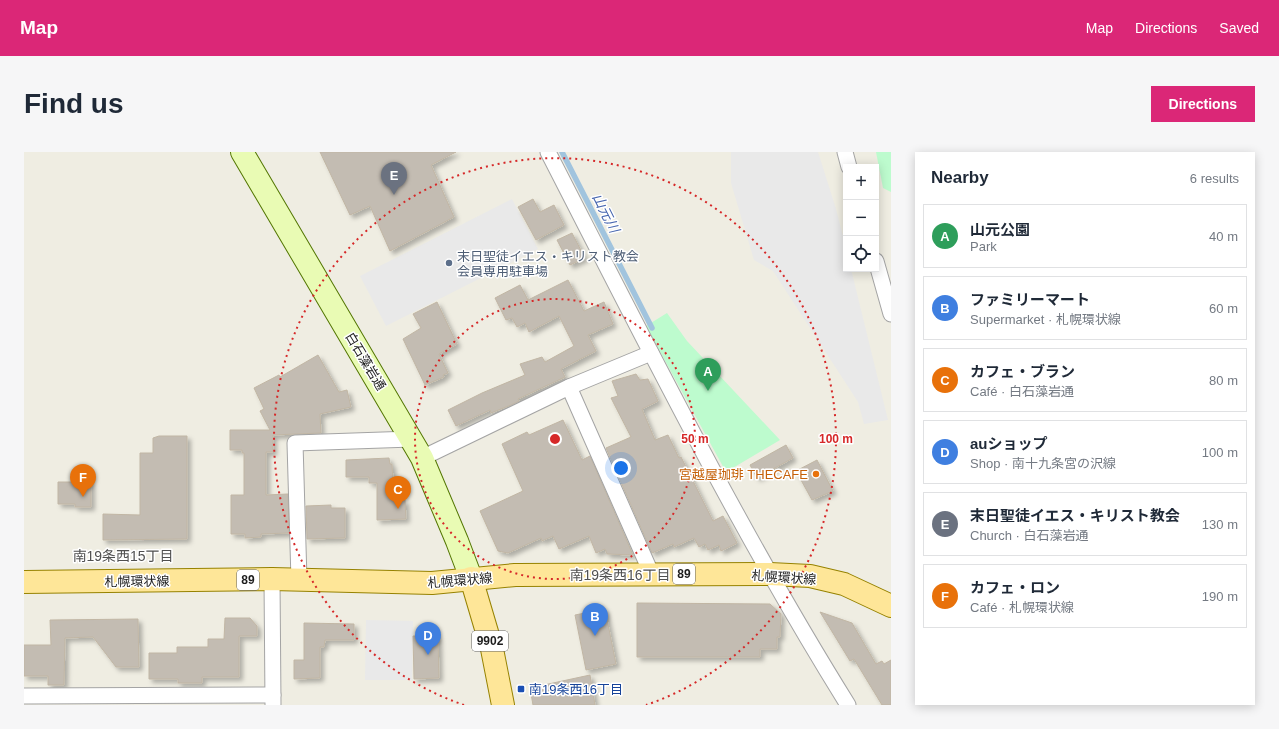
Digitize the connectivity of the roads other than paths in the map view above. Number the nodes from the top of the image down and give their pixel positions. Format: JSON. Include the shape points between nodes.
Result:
{"nodes":[{"id":1,"x":242,"y":152,"type":"edge"},
{"id":2,"x":548,"y":152,"type":"edge"},
{"id":3,"x":845,"y":152,"type":"edge"},
{"id":4,"x":848,"y":164,"type":"edge"},
{"id":5,"x":879,"y":272,"type":"edge"},
{"id":6,"x":891,"y":314,"type":"edge"},
{"id":7,"x":651,"y":353,"type":"junction"},
{"id":8,"x":569,"y":387,"type":"junction"},
{"id":9,"x":412,"y":439,"type":"junction"},
{"id":10,"x":422,"y":458,"type":"junction"},
{"id":11,"x":652,"y":574,"type":"junction"},
{"id":12,"x":770,"y":574,"type":"junction"},
{"id":13,"x":471,"y":578,"type":"junction"},
{"id":14,"x":272,"y":579,"type":"junction"},
{"id":15,"x":299,"y":580,"type":"junction"},
{"id":16,"x":24,"y":582,"type":"edge"},
{"id":17,"x":891,"y":606,"type":"edge"},
{"id":18,"x":24,"y":696,"type":"edge"},
{"id":19,"x":273,"y":700,"type":"edge"},
{"id":20,"x":841,"y":703,"type":"edge"},
{"id":21,"x":503,"y":705,"type":"edge"}],
"edges":[{"from":1,"to":9,"type":"main road","name":"白石藻岩通"},
{"from":2,"to":7,"type":"street"},
{"from":3,"to":4,"type":"street"},
{"from":5,"to":6,"type":"street"},
{"from":7,"to":8,"type":"street"},
{"from":7,"to":12,"type":"street"},
{"from":8,"to":10,"type":"street"},
{"from":8,"to":11,"type":"street"},
{"from":9,"to":10,"type":"main road","name":"白石藻岩通"},
{"from":9,"to":15,"type":"street","via":[[296,443]]},
{"from":10,"to":13,"type":"main road","name":"白石藻岩通"},
{"from":11,"to":12,"type":"main road","name":"札幌環状線","number":"89"},
{"from":11,"to":13,"type":"main road","name":"札幌環状線","number":"89","via":[[515,575]]},
{"from":12,"to":17,"type":"main road","name":"札幌環状線","number":"89","via":[[810,576],[844,584]]},
{"from":12,"to":20,"type":"street"},
{"from":13,"to":15,"type":"main road","name":"札幌環状線","number":"89","via":[[432,583]]},
{"from":13,"to":21,"type":"main road","number":"9902","via":[[492,649]]},
{"from":14,"to":15,"type":"main road","name":"札幌環状線","number":"89"},
{"from":14,"to":16,"type":"main road","name":"札幌環状線","number":"89"},
{"from":14,"to":19,"type":"street"},
{"from":18,"to":19,"type":"street"}]}
